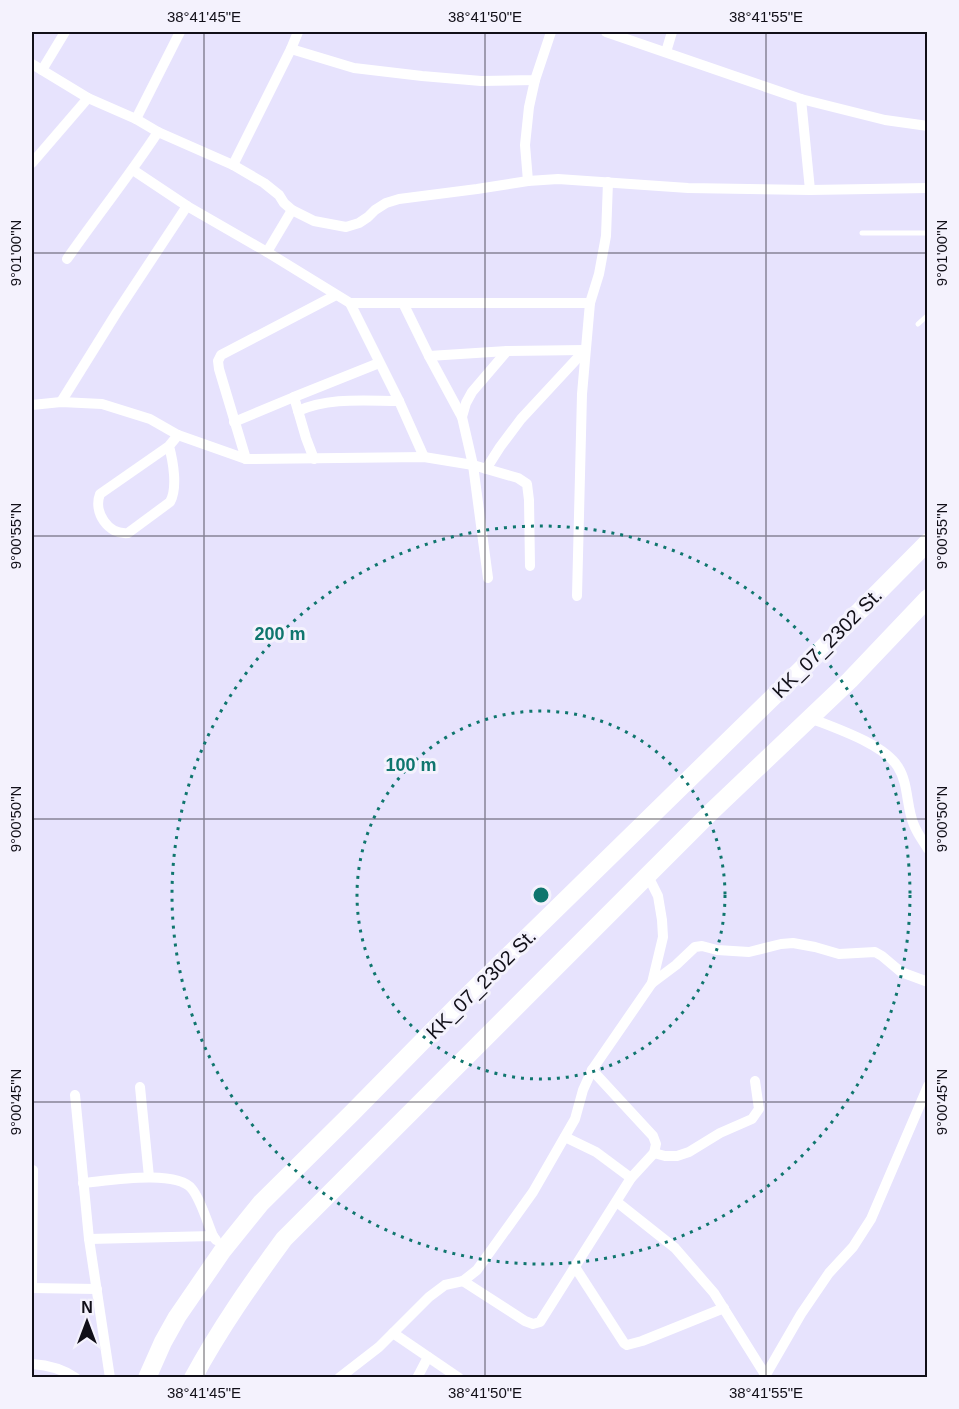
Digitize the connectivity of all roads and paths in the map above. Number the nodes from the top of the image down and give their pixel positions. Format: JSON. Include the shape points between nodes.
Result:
{"nodes":[{"id":1,"x":65,"y":32,"type":"edge"},
{"id":2,"x":180,"y":32,"type":"edge"},
{"id":3,"x":298,"y":32,"type":"edge"},
{"id":4,"x":550,"y":32,"type":"edge"},
{"id":5,"x":606,"y":32,"type":"edge"},
{"id":6,"x":672,"y":32,"type":"edge"},
{"id":7,"x":291,"y":49,"type":"junction"},
{"id":8,"x":666,"y":52,"type":"junction"},
{"id":9,"x":32,"y":64,"type":"edge"},
{"id":10,"x":42,"y":70,"type":"junction"},
{"id":11,"x":535,"y":80,"type":"junction"},
{"id":12,"x":88,"y":98,"type":"junction"},
{"id":13,"x":801,"y":99,"type":"junction"},
{"id":14,"x":136,"y":119,"type":"junction"},
{"id":15,"x":927,"y":126,"type":"edge"},
{"id":16,"x":158,"y":132,"type":"junction"},
{"id":17,"x":32,"y":163,"type":"edge"},
{"id":18,"x":233,"y":165,"type":"junction"},
{"id":19,"x":133,"y":170,"type":"junction"},
{"id":20,"x":528,"y":181,"type":"junction"},
{"id":21,"x":608,"y":182,"type":"junction"},
{"id":22,"x":927,"y":188,"type":"edge"},
{"id":23,"x":810,"y":190,"type":"junction"},
{"id":24,"x":187,"y":206,"type":"junction"},
{"id":25,"x":292,"y":210,"type":"junction"},
{"id":26,"x":862,"y":233,"type":"dead end"},
{"id":27,"x":927,"y":233,"type":"edge"},
{"id":28,"x":267,"y":252,"type":"junction"},
{"id":29,"x":66,"y":259,"type":"dead end"},
{"id":30,"x":336,"y":295,"type":"junction"},
{"id":31,"x":350,"y":303,"type":"junction"},
{"id":32,"x":403,"y":303,"type":"junction"},
{"id":33,"x":590,"y":303,"type":"junction"},
{"id":34,"x":927,"y":315,"type":"edge"},
{"id":35,"x":918,"y":324,"type":"dead end"},
{"id":36,"x":585,"y":350,"type":"junction"},
{"id":37,"x":507,"y":351,"type":"junction"},
{"id":38,"x":429,"y":356,"type":"junction"},
{"id":39,"x":379,"y":363,"type":"junction"},
{"id":40,"x":294,"y":397,"type":"junction"},
{"id":41,"x":62,"y":402,"type":"junction"},
{"id":42,"x":399,"y":402,"type":"junction"},
{"id":43,"x":32,"y":405,"type":"edge"},
{"id":44,"x":298,"y":411,"type":"junction"},
{"id":45,"x":462,"y":417,"type":"junction"},
{"id":46,"x":234,"y":423,"type":"junction"},
{"id":47,"x":178,"y":435,"type":"junction"},
{"id":48,"x":169,"y":446,"type":"junction"},
{"id":49,"x":424,"y":457,"type":"junction"},
{"id":50,"x":246,"y":459,"type":"junction"},
{"id":51,"x":314,"y":459,"type":"junction"},
{"id":52,"x":473,"y":465,"type":"junction"},
{"id":53,"x":486,"y":469,"type":"junction"},
{"id":54,"x":927,"y":542,"type":"edge"},
{"id":55,"x":530,"y":566,"type":"dead end"},
{"id":56,"x":488,"y":578,"type":"dead end"},
{"id":57,"x":577,"y":596,"type":"dead end"},
{"id":58,"x":927,"y":598,"type":"edge"},
{"id":59,"x":810,"y":718,"type":"junction"},
{"id":60,"x":927,"y":849,"type":"edge"},
{"id":61,"x":648,"y":876,"type":"junction"},
{"id":62,"x":927,"y":982,"type":"edge"},
{"id":63,"x":652,"y":983,"type":"junction"},
{"id":64,"x":592,"y":1070,"type":"junction"},
{"id":65,"x":755,"y":1081,"type":"dead end"},
{"id":66,"x":927,"y":1086,"type":"edge"},
{"id":67,"x":141,"y":1087,"type":"dead end"},
{"id":68,"x":75,"y":1095,"type":"dead end"},
{"id":69,"x":565,"y":1137,"type":"junction"},
{"id":70,"x":654,"y":1153,"type":"junction"},
{"id":71,"x":33,"y":1170,"type":"dead end"},
{"id":72,"x":149,"y":1177,"type":"junction"},
{"id":73,"x":632,"y":1178,"type":"junction"},
{"id":74,"x":83,"y":1183,"type":"junction"},
{"id":75,"x":617,"y":1202,"type":"junction"},
{"id":76,"x":89,"y":1239,"type":"junction"},
{"id":77,"x":218,"y":1243,"type":"junction"},
{"id":78,"x":575,"y":1267,"type":"junction"},
{"id":79,"x":463,"y":1281,"type":"junction"},
{"id":80,"x":32,"y":1288,"type":"edge"},
{"id":81,"x":96,"y":1289,"type":"junction"},
{"id":82,"x":724,"y":1308,"type":"junction"},
{"id":83,"x":393,"y":1333,"type":"junction"},
{"id":84,"x":428,"y":1357,"type":"junction"},
{"id":85,"x":32,"y":1364,"type":"edge"},
{"id":86,"x":76,"y":1377,"type":"edge"},
{"id":87,"x":110,"y":1377,"type":"edge"},
{"id":88,"x":147,"y":1377,"type":"edge"},
{"id":89,"x":194,"y":1377,"type":"edge"},
{"id":90,"x":339,"y":1377,"type":"edge"},
{"id":91,"x":417,"y":1377,"type":"edge"},
{"id":92,"x":459,"y":1377,"type":"edge"},
{"id":93,"x":765,"y":1377,"type":"edge"}],
"edges":[{"from":1,"to":10,"type":"street"},
{"from":2,"to":14,"type":"street"},
{"from":3,"to":7,"type":"street"},
{"from":4,"to":11,"type":"street"},
{"from":5,"to":8,"type":"street"},
{"from":6,"to":8,"type":"street"},
{"from":7,"to":11,"type":"street","via":[[377,71],[481,81]]},
{"from":7,"to":18,"type":"street"},
{"from":8,"to":13,"type":"street"},
{"from":9,"to":10,"type":"street"},
{"from":10,"to":12,"type":"street"},
{"from":11,"to":20,"type":"street","via":[[525,145]]},
{"from":12,"to":14,"type":"street"},
{"from":12,"to":17,"type":"street"},
{"from":13,"to":15,"type":"street"},
{"from":13,"to":23,"type":"street"},
{"from":14,"to":16,"type":"street"},
{"from":16,"to":18,"type":"street"},
{"from":16,"to":19,"type":"street"},
{"from":18,"to":25,"type":"street","via":[[264,183]]},
{"from":19,"to":24,"type":"street"},
{"from":19,"to":29,"type":"street"},
{"from":20,"to":21,"type":"street"},
{"from":20,"to":25,"type":"street","via":[[399,199],[346,227],[314,221]]},
{"from":21,"to":23,"type":"street"},
{"from":21,"to":33,"type":"street","via":[[606,236]]},
{"from":22,"to":23,"type":"street"},
{"from":24,"to":28,"type":"street"},
{"from":24,"to":41,"type":"street"},
{"from":25,"to":28,"type":"street"},
{"from":26,"to":27,"type":"lane"},
{"from":28,"to":30,"type":"street"},
{"from":30,"to":31,"type":"street"},
{"from":30,"to":46,"type":"street","via":[[221,355],[219,369]]},
{"from":31,"to":32,"type":"street"},
{"from":31,"to":39,"type":"street"},
{"from":32,"to":33,"type":"street"},
{"from":32,"to":38,"type":"street"},
{"from":33,"to":36,"type":"street"},
{"from":34,"to":35,"type":"lane"},
{"from":36,"to":37,"type":"street"},
{"from":36,"to":53,"type":"street","via":[[521,419]]},
{"from":36,"to":57,"type":"street"},
{"from":37,"to":38,"type":"street"},
{"from":37,"to":45,"type":"street","via":[[472,392]]},
{"from":38,"to":45,"type":"street"},
{"from":39,"to":40,"type":"street"},
{"from":39,"to":42,"type":"street"},
{"from":40,"to":44,"type":"street"},
{"from":40,"to":46,"type":"street"},
{"from":41,"to":43,"type":"street"},
{"from":41,"to":47,"type":"street","via":[[102,404],[150,419]]},
{"from":42,"to":44,"type":"street","via":[[333,401]]},
{"from":42,"to":49,"type":"street"},
{"from":44,"to":51,"type":"street"},
{"from":45,"to":52,"type":"street"},
{"from":46,"to":50,"type":"street"},
{"from":47,"to":48,"type":"street"},
{"from":47,"to":50,"type":"street"},
{"from":48,"to":48,"type":"street","via":[[100,494],[97,501],[102,518],[113,531],[128,533],[170,502],[174,491]]},
{"from":49,"to":51,"type":"street"},
{"from":49,"to":52,"type":"street"},
{"from":50,"to":51,"type":"street"},
{"from":52,"to":53,"type":"street"},
{"from":52,"to":56,"type":"street"},
{"from":53,"to":55,"type":"street","via":[[518,477],[527,484]]},
{"from":54,"to":77,"type":"main road","name":"KK_07_2302 St."},
{"from":58,"to":59,"type":"main road","name":"KK_07_2302 St."},
{"from":59,"to":60,"type":"street","via":[[883,751],[898,766],[913,824]]},
{"from":59,"to":61,"type":"main road","name":"KK_07_2302 St."},
{"from":61,"to":63,"type":"street","via":[[658,896],[663,920]]},
{"from":61,"to":89,"type":"main road","name":"KK_07_2302 St.","via":[[284,1239],[212,1343]]},
{"from":62,"to":63,"type":"street","via":[[901,972],[875,952],[839,954],[793,943],[749,952],[695,947]]},
{"from":63,"to":64,"type":"street"},
{"from":64,"to":69,"type":"street"},
{"from":64,"to":70,"type":"street","via":[[653,1136]]},
{"from":65,"to":70,"type":"street","via":[[759,1109],[752,1119],[689,1152],[677,1156]]},
{"from":66,"to":93,"type":"street","via":[[871,1220],[807,1306]]},
{"from":67,"to":72,"type":"street"},
{"from":68,"to":74,"type":"street"},
{"from":69,"to":73,"type":"street","via":[[596,1152]]},
{"from":69,"to":79,"type":"street","via":[[533,1192],[477,1270]]},
{"from":70,"to":73,"type":"street"},
{"from":71,"to":80,"type":"street"},
{"from":72,"to":74,"type":"street"},
{"from":72,"to":77,"type":"street","via":[[184,1182],[191,1187]]},
{"from":73,"to":75,"type":"street"},
{"from":74,"to":76,"type":"street"},
{"from":75,"to":78,"type":"street"},
{"from":75,"to":82,"type":"street","via":[[675,1248]]},
{"from":76,"to":77,"type":"street"},
{"from":76,"to":81,"type":"street"},
{"from":77,"to":88,"type":"main road","name":"KK_07_2302 St."},
{"from":78,"to":79,"type":"street","via":[[540,1322],[533,1324]]},
{"from":78,"to":82,"type":"street","via":[[627,1345]]},
{"from":79,"to":83,"type":"street","via":[[445,1285]]},
{"from":80,"to":81,"type":"street"},
{"from":81,"to":87,"type":"street"},
{"from":82,"to":93,"type":"street"},
{"from":83,"to":84,"type":"street"},
{"from":83,"to":90,"type":"street"},
{"from":84,"to":91,"type":"street"},
{"from":84,"to":92,"type":"street"},
{"from":85,"to":86,"type":"street"}]}
